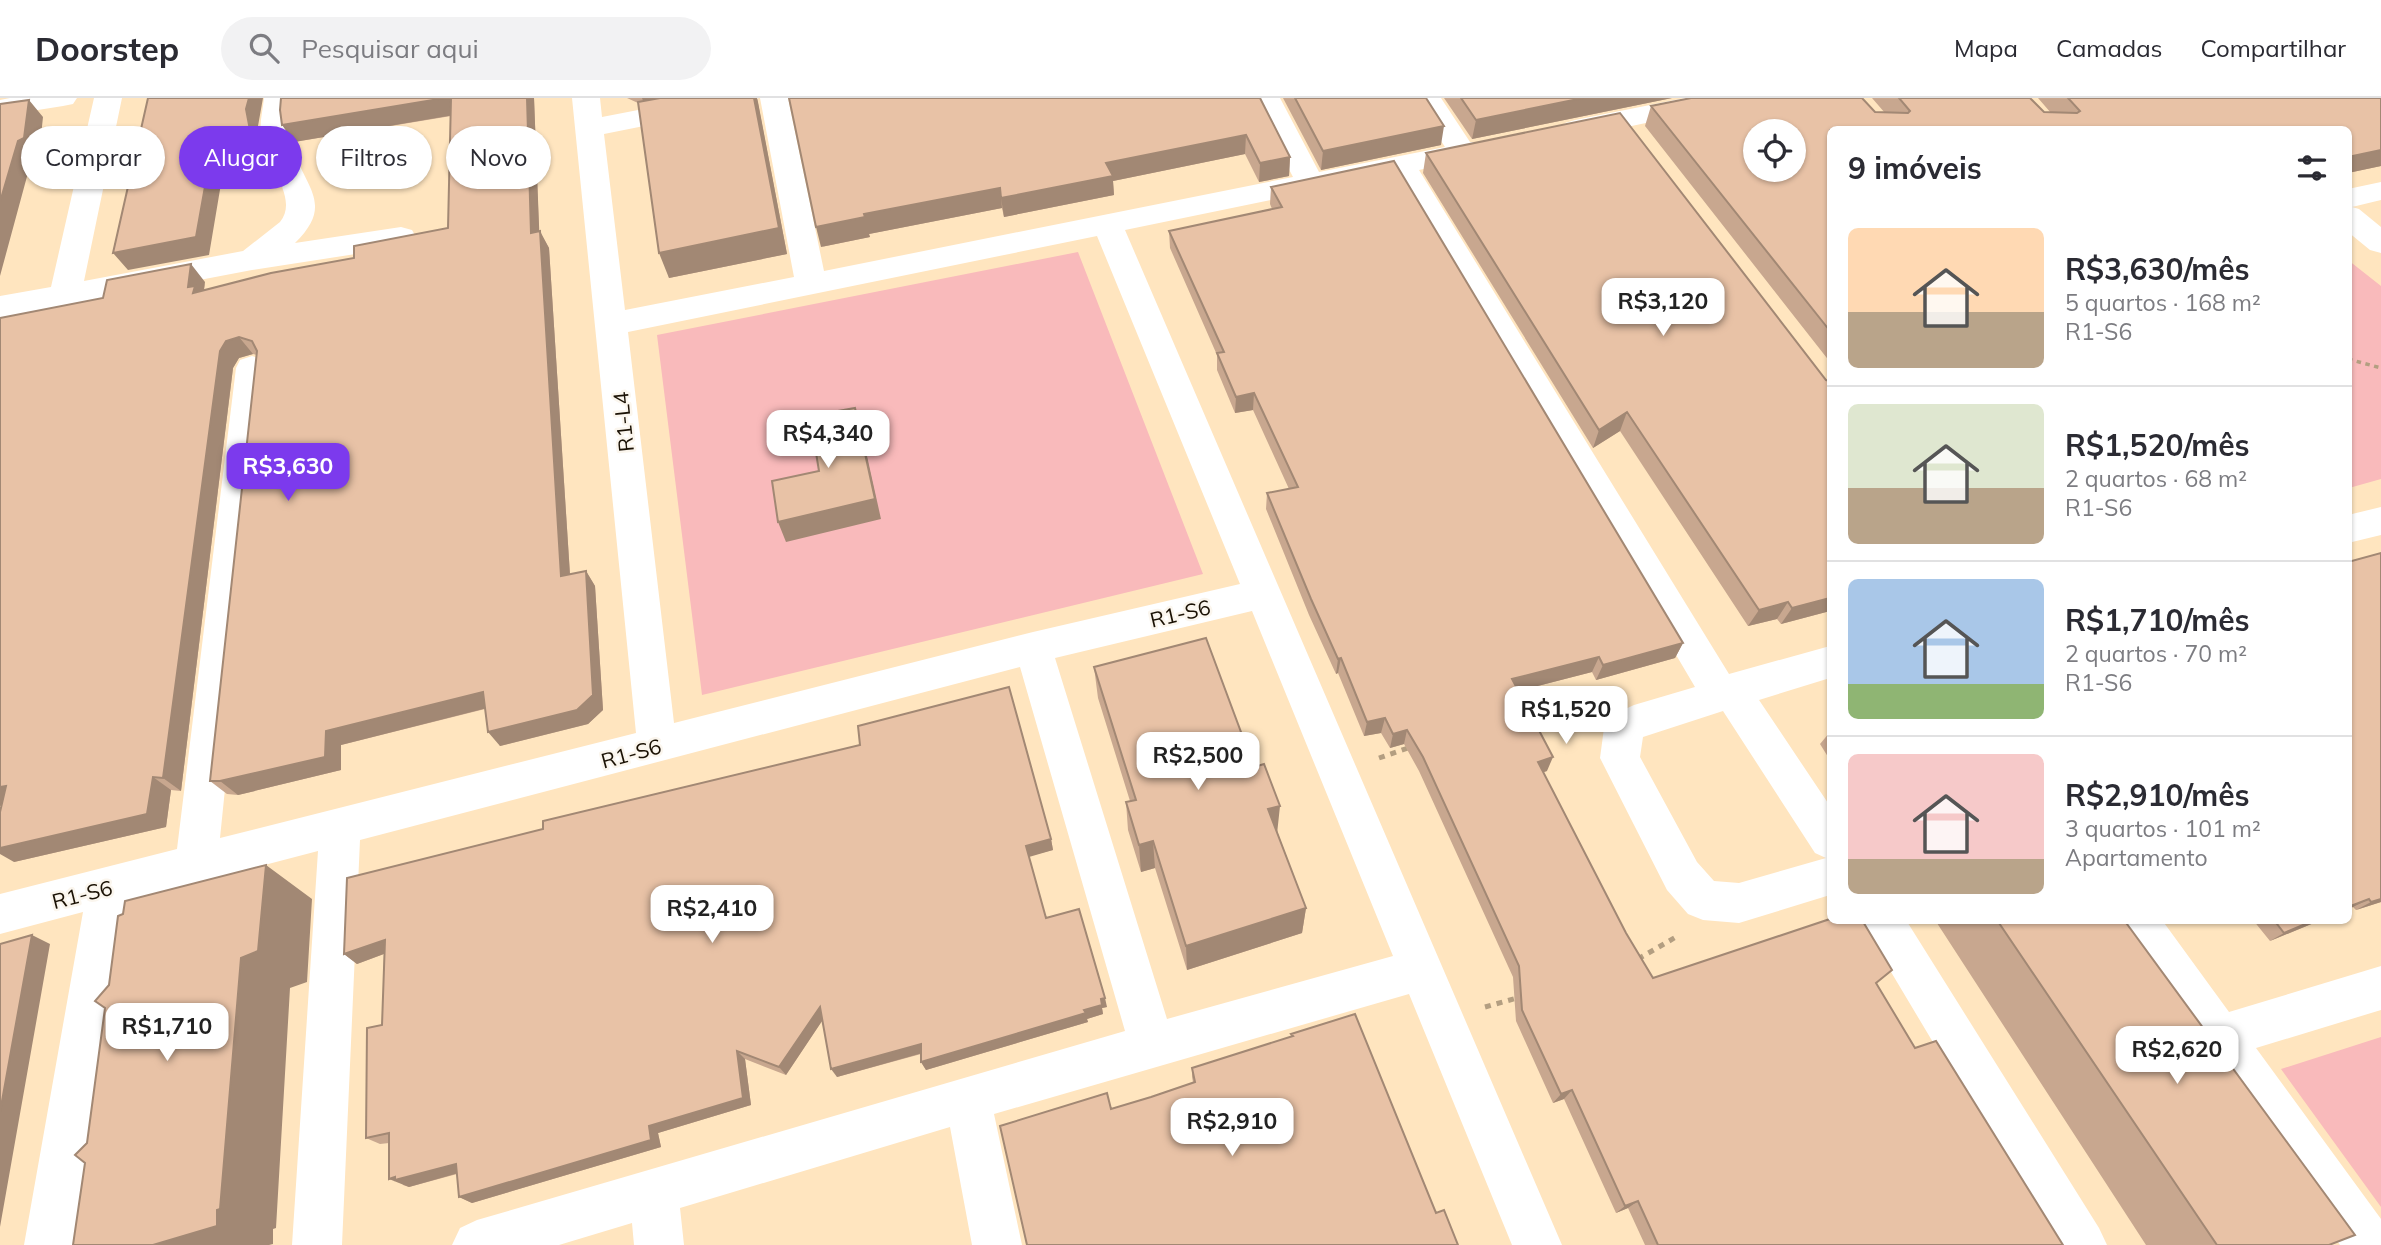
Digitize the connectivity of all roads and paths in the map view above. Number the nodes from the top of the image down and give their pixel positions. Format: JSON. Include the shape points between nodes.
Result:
{"nodes":[{"id":1,"x":63,"y":98,"type":"edge"},
{"id":2,"x":108,"y":98,"type":"edge"},
{"id":3,"x":278,"y":98,"type":"edge"},
{"id":4,"x":744,"y":98,"type":"edge"},
{"id":5,"x":774,"y":98,"type":"edge"},
{"id":6,"x":1266,"y":98,"type":"edge"},
{"id":7,"x":1427,"y":98,"type":"edge"},
{"id":8,"x":1726,"y":98,"type":"edge"},
{"id":9,"x":1677,"y":103,"type":"edge"},
{"id":10,"x":0,"y":108,"type":"edge"},
{"id":11,"x":588,"y":113,"type":"edge"},
{"id":12,"x":1542,"y":136,"type":"edge"},
{"id":13,"x":1503,"y":144,"type":"edge"},
{"id":14,"x":1463,"y":152,"type":"junction"},
{"id":15,"x":1401,"y":165,"type":"junction"},
{"id":16,"x":1311,"y":184,"type":"junction"},
{"id":17,"x":2381,"y":191,"type":"edge"},
{"id":18,"x":2352,"y":197,"type":"edge"},
{"id":19,"x":2352,"y":219,"type":"edge"},
{"id":20,"x":1108,"y":226,"type":"junction"},
{"id":21,"x":401,"y":237,"type":"edge"},
{"id":22,"x":2381,"y":243,"type":"edge"},
{"id":23,"x":252,"y":260,"type":"junction"},
{"id":24,"x":811,"y":285,"type":"junction"},
{"id":25,"x":65,"y":295,"type":"junction"},
{"id":26,"x":0,"y":307,"type":"edge"},
{"id":27,"x":612,"y":324,"type":"junction"},
{"id":28,"x":2352,"y":360,"type":"edge"},
{"id":29,"x":252,"y":368,"type":"edge"},
{"id":30,"x":2381,"y":368,"type":"edge"},
{"id":31,"x":2381,"y":521,"type":"edge"},
{"id":32,"x":2352,"y":528,"type":"edge"},
{"id":33,"x":1262,"y":594,"type":"junction"},
{"id":34,"x":1033,"y":648,"type":"junction"},
{"id":35,"x":1827,"y":663,"type":"edge"},
{"id":36,"x":1725,"y":692,"type":"junction"},
{"id":37,"x":1522,"y":716,"type":"edge"},
{"id":38,"x":1634,"y":722,"type":"junction"},
{"id":39,"x":1414,"y":746,"type":"edge"},
{"id":40,"x":657,"y":747,"type":"junction"},
{"id":41,"x":1339,"y":773,"type":"junction"},
{"id":42,"x":340,"y":829,"type":"junction"},
{"id":43,"x":1827,"y":836,"type":"edge"},
{"id":44,"x":196,"y":864,"type":"junction"},
{"id":45,"x":1827,"y":877,"type":"edge"},
{"id":46,"x":109,"y":887,"type":"junction"},
{"id":47,"x":1703,"y":900,"type":"junction"},
{"id":48,"x":0,"y":915,"type":"edge"},
{"id":49,"x":1883,"y":924,"type":"edge"},
{"id":50,"x":2139,"y":924,"type":"edge"},
{"id":51,"x":1631,"y":963,"type":"edge"},
{"id":52,"x":1422,"y":969,"type":"junction"},
{"id":53,"x":2381,"y":988,"type":"edge"},
{"id":54,"x":1519,"y":997,"type":"edge"},
{"id":55,"x":1443,"y":1019,"type":"junction"},
{"id":56,"x":2221,"y":1037,"type":"junction"},
{"id":57,"x":1152,"y":1045,"type":"junction"},
{"id":58,"x":968,"y":1098,"type":"junction"},
{"id":59,"x":654,"y":1194,"type":"junction"},
{"id":60,"x":49,"y":1245,"type":"edge"},
{"id":61,"x":317,"y":1245,"type":"edge"},
{"id":62,"x":477,"y":1245,"type":"edge"},
{"id":63,"x":659,"y":1245,"type":"edge"},
{"id":64,"x":997,"y":1245,"type":"edge"},
{"id":65,"x":1537,"y":1245,"type":"edge"},
{"id":66,"x":2082,"y":1245,"type":"edge"},
{"id":67,"x":2370,"y":1245,"type":"edge"}],
"edges":[{"from":1,"to":10,"type":"street"},
{"from":2,"to":25,"type":"street"},
{"from":3,"to":23,"type":"street","via":[[274,134],[282,163],[302,201],[300,215],[287,233]]},
{"from":4,"to":11,"type":"street"},
{"from":5,"to":24,"type":"street"},
{"from":6,"to":16,"type":"street"},
{"from":7,"to":14,"type":"street"},
{"from":8,"to":9,"type":"street"},
{"from":9,"to":12,"type":"street","via":[[1630,131]]},
{"from":11,"to":27,"type":"street","name":"R1-L4"},
{"from":13,"to":14,"type":"street"},
{"from":14,"to":15,"type":"street"},
{"from":15,"to":16,"type":"street"},
{"from":15,"to":36,"type":"street"},
{"from":16,"to":20,"type":"street"},
{"from":17,"to":18,"type":"street"},
{"from":19,"to":22,"type":"street"},
{"from":20,"to":24,"type":"street"},
{"from":20,"to":33,"type":"street"},
{"from":21,"to":23,"type":"street"},
{"from":23,"to":25,"type":"street"},
{"from":24,"to":27,"type":"street"},
{"from":25,"to":26,"type":"street"},
{"from":27,"to":40,"type":"street","name":"R1-L4"},
{"from":28,"to":30,"type":"path"},
{"from":29,"to":44,"type":"street"},
{"from":31,"to":32,"type":"street"},
{"from":33,"to":34,"type":"street","name":"R1-S6"},
{"from":33,"to":41,"type":"street"},
{"from":34,"to":40,"type":"street","name":"R1-S6"},
{"from":34,"to":57,"type":"street"},
{"from":35,"to":36,"type":"street"},
{"from":36,"to":38,"type":"street"},
{"from":36,"to":43,"type":"street"},
{"from":37,"to":38,"type":"path","via":[[1601,714]]},
{"from":38,"to":47,"type":"street","via":[[1624,728],[1620,758],[1682,876]]},
{"from":39,"to":41,"type":"path"},
{"from":40,"to":42,"type":"street","name":"R1-S6"},
{"from":41,"to":52,"type":"street"},
{"from":42,"to":44,"type":"street","name":"R1-S6"},
{"from":42,"to":61,"type":"street"},
{"from":44,"to":46,"type":"street","name":"R1-S6"},
{"from":45,"to":47,"type":"street","via":[[1739,903]]},
{"from":46,"to":48,"type":"street","name":"R1-S6"},
{"from":46,"to":60,"type":"street"},
{"from":47,"to":51,"type":"path","via":[[1675,938]]},
{"from":49,"to":66,"type":"street"},
{"from":50,"to":56,"type":"street"},
{"from":52,"to":55,"type":"street"},
{"from":52,"to":57,"type":"street"},
{"from":53,"to":56,"type":"street"},
{"from":54,"to":55,"type":"path"},
{"from":55,"to":65,"type":"street"},
{"from":56,"to":67,"type":"street"},
{"from":57,"to":58,"type":"street"},
{"from":58,"to":59,"type":"street"},
{"from":58,"to":64,"type":"street"},
{"from":59,"to":62,"type":"street"},
{"from":59,"to":63,"type":"street"}]}
